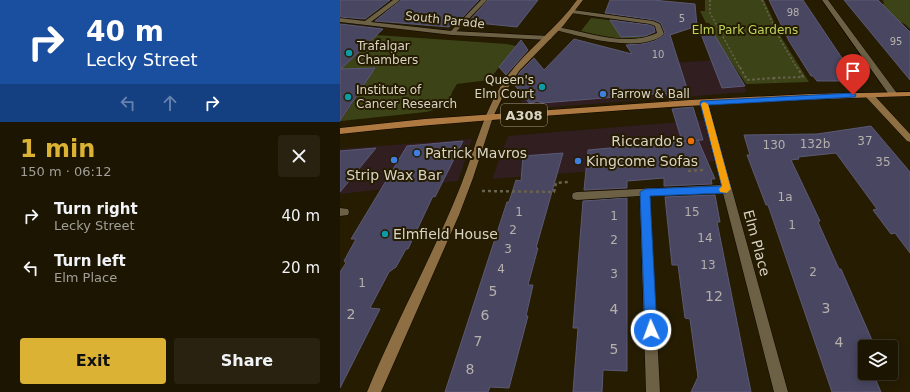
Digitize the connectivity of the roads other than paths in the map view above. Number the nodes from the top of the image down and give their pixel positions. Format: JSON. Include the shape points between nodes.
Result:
{"nodes":[{"id":1,"x":397,"y":0,"type":"edge"},
{"id":2,"x":484,"y":0,"type":"edge"},
{"id":3,"x":580,"y":0,"type":"edge"},
{"id":4,"x":825,"y":0,"type":"edge"},
{"id":5,"x":573,"y":12,"type":"junction"},
{"id":6,"x":340,"y":20,"type":"edge"},
{"id":7,"x":367,"y":22,"type":"junction"},
{"id":8,"x":558,"y":29,"type":"junction"},
{"id":9,"x":452,"y":33,"type":"junction"},
{"id":10,"x":549,"y":38,"type":"junction"},
{"id":11,"x":893,"y":94,"type":"junction"},
{"id":12,"x":910,"y":94,"type":"edge"},
{"id":13,"x":869,"y":95,"type":"junction"},
{"id":14,"x":704,"y":103,"type":"junction"},
{"id":15,"x":490,"y":117,"type":"junction"},
{"id":16,"x":340,"y":131,"type":"edge"},
{"id":17,"x":910,"y":138,"type":"edge"},
{"id":18,"x":727,"y":189,"type":"junction"},
{"id":19,"x":645,"y":192,"type":"junction"},
{"id":20,"x":577,"y":196,"type":"dead end"},
{"id":21,"x":374,"y":392,"type":"edge"},
{"id":22,"x":653,"y":392,"type":"edge"},
{"id":23,"x":781,"y":392,"type":"edge"}],
"edges":[{"from":1,"to":7,"type":"street"},
{"from":2,"to":9,"type":"street"},
{"from":3,"to":5,"type":"street"},
{"from":4,"to":11,"type":"street"},
{"from":5,"to":8,"type":"street"},
{"from":5,"to":8,"type":"street","via":[[651,22],[658,25],[661,34],[655,38],[609,40]]},
{"from":6,"to":7,"type":"street","name":"South Parade"},
{"from":7,"to":9,"type":"street","name":"South Parade"},
{"from":8,"to":10,"type":"street"},
{"from":9,"to":10,"type":"street","name":"South Parade"},
{"from":10,"to":15,"type":"street","via":[[512,75],[500,93]]},
{"from":11,"to":12,"type":"main road","number":"A308"},
{"from":11,"to":13,"type":"main road","number":"A308"},
{"from":13,"to":14,"type":"main road","number":"A308"},
{"from":13,"to":17,"type":"street"},
{"from":14,"to":15,"type":"main road","number":"A308"},
{"from":14,"to":18,"type":"street","name":"Elm Place"},
{"from":15,"to":16,"type":"main road","number":"A308"},
{"from":15,"to":21,"type":"street","via":[[464,191]]},
{"from":18,"to":19,"type":"street"},
{"from":18,"to":23,"type":"street","name":"Elm Place"},
{"from":19,"to":20,"type":"street"},
{"from":19,"to":22,"type":"street"}]}
